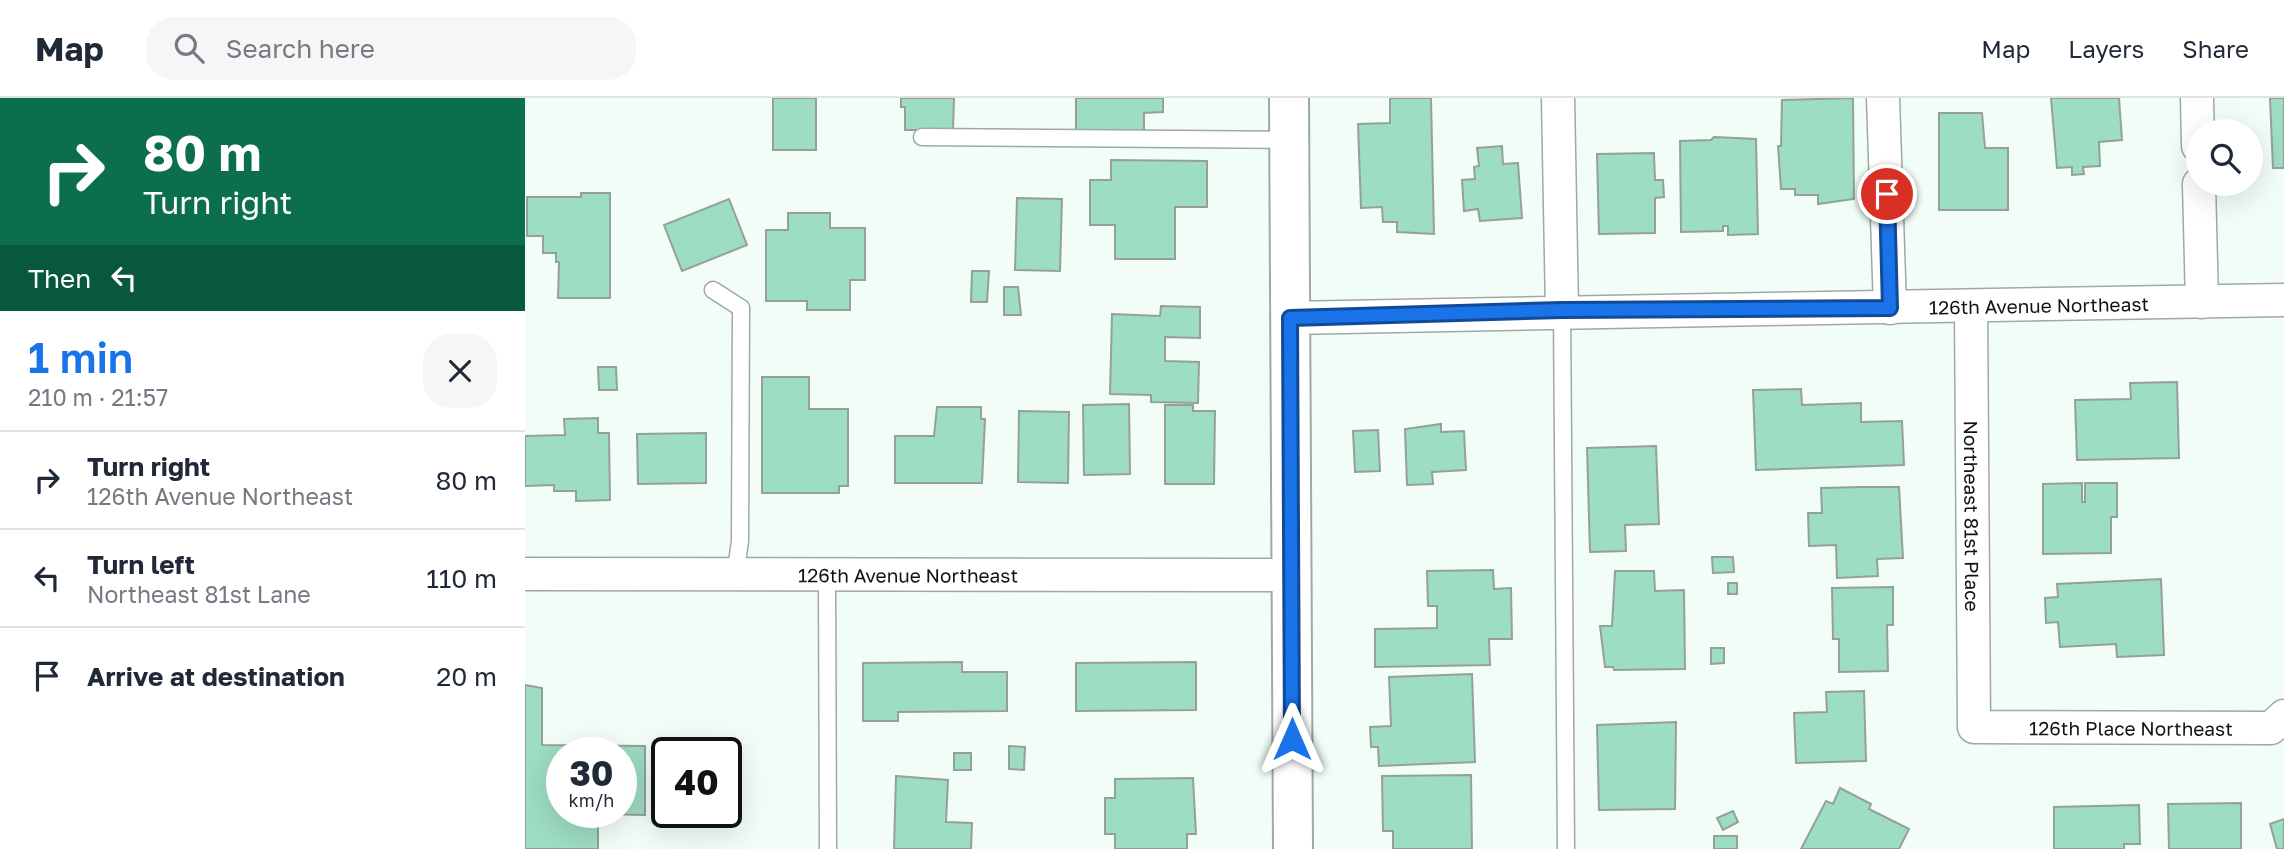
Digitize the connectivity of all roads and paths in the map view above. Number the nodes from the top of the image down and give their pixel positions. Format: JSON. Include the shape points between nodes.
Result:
{"nodes":[{"id":1,"x":1289,"y":98,"type":"edge"},
{"id":2,"x":1558,"y":98,"type":"edge"},
{"id":3,"x":1883,"y":98,"type":"edge"},
{"id":4,"x":2197,"y":98,"type":"edge"},
{"id":5,"x":2197,"y":119,"type":"edge"},
{"id":6,"x":922,"y":137,"type":"dead end"},
{"id":7,"x":1289,"y":140,"type":"junction"},
{"id":8,"x":2199,"y":196,"type":"edge"},
{"id":9,"x":713,"y":290,"type":"dead end"},
{"id":10,"x":2284,"y":300,"type":"edge"},
{"id":11,"x":2202,"y":302,"type":"junction"},
{"id":12,"x":1890,"y":308,"type":"junction"},
{"id":13,"x":1971,"y":308,"type":"junction"},
{"id":14,"x":1562,"y":310,"type":"junction"},
{"id":15,"x":1290,"y":318,"type":"junction"},
{"id":16,"x":525,"y":574,"type":"edge"},
{"id":17,"x":1292,"y":575,"type":"junction"},
{"id":18,"x":735,"y":576,"type":"junction"},
{"id":19,"x":827,"y":577,"type":"junction"},
{"id":20,"x":2284,"y":716,"type":"edge"},
{"id":21,"x":1974,"y":727,"type":"joint"},
{"id":22,"x":828,"y":849,"type":"edge"},
{"id":23,"x":1293,"y":849,"type":"edge"},
{"id":24,"x":1566,"y":849,"type":"edge"}],
"edges":[{"from":1,"to":7,"type":"street"},
{"from":2,"to":14,"type":"street"},
{"from":3,"to":12,"type":"street"},
{"from":4,"to":5,"type":"street"},
{"from":6,"to":7,"type":"lane"},
{"from":7,"to":15,"type":"street"},
{"from":8,"to":11,"type":"street"},
{"from":9,"to":18,"type":"lane","via":[[741,308],[740,541]]},
{"from":10,"to":11,"type":"street","name":"126th Avenue Northeast"},
{"from":11,"to":13,"type":"street","name":"126th Avenue Northeast"},
{"from":12,"to":13,"type":"street","name":"126th Avenue Northeast"},
{"from":12,"to":14,"type":"street","name":"126th Avenue Northeast"},
{"from":13,"to":21,"type":"street","name":"Northeast 81st Place"},
{"from":14,"to":15,"type":"street","name":"126th Avenue Northeast"},
{"from":14,"to":24,"type":"lane"},
{"from":15,"to":17,"type":"street"},
{"from":16,"to":18,"type":"street","name":"126th Avenue Northeast"},
{"from":17,"to":19,"type":"street","name":"126th Avenue Northeast"},
{"from":17,"to":23,"type":"street"},
{"from":18,"to":19,"type":"street","name":"126th Avenue Northeast"},
{"from":19,"to":22,"type":"lane"},
{"from":20,"to":21,"type":"street","name":"126th Place Northeast","via":[[2271,728]]}]}
